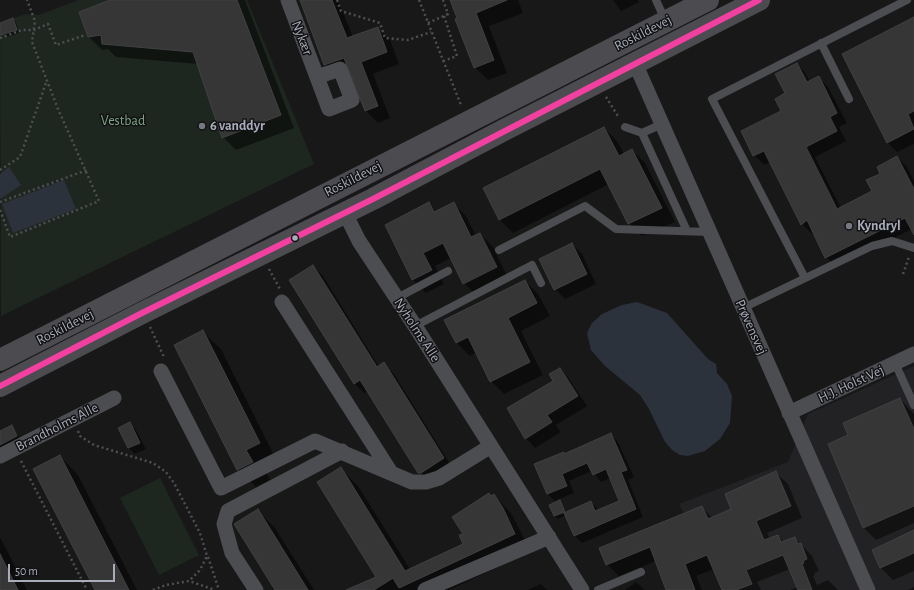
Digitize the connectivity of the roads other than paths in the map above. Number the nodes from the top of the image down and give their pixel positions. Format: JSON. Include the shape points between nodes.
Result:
{"nodes":[{"id":1,"x":288,"y":0,"type":"edge"},
{"id":2,"x":656,"y":0,"type":"edge"},
{"id":3,"x":708,"y":0,"type":"edge"},
{"id":4,"x":759,"y":0,"type":"edge"},
{"id":5,"x":907,"y":0,"type":"edge"},
{"id":6,"x":666,"y":21,"type":"junction"},
{"id":7,"x":822,"y":43,"type":"junction"},
{"id":8,"x":635,"y":64,"type":"junction"},
{"id":9,"x":317,"y":77,"type":"dead end"},
{"id":10,"x":849,"y":99,"type":"dead end"},
{"id":11,"x":662,"y":124,"type":"junction"},
{"id":12,"x":625,"y":126,"type":"road end"},
{"id":13,"x":642,"y":132,"type":"junction"},
{"id":14,"x":345,"y":213,"type":"junction"},
{"id":15,"x":687,"y":231,"type":"junction"},
{"id":16,"x":709,"y":232,"type":"junction"},
{"id":17,"x":913,"y":248,"type":"edge"},
{"id":18,"x":499,"y":250,"type":"dead end"},
{"id":19,"x":448,"y":272,"type":"dead end"},
{"id":20,"x":805,"y":278,"type":"junction"},
{"id":21,"x":541,"y":283,"type":"dead end"},
{"id":22,"x":397,"y":298,"type":"junction"},
{"id":23,"x":282,"y":302,"type":"road end"},
{"id":24,"x":742,"y":308,"type":"junction"},
{"id":25,"x":415,"y":326,"type":"junction"},
{"id":26,"x":914,"y":354,"type":"edge"},
{"id":27,"x":0,"y":360,"type":"edge"},
{"id":28,"x":895,"y":363,"type":"junction"},
{"id":29,"x":161,"y":371,"type":"road end"},
{"id":30,"x":0,"y":386,"type":"edge"},
{"id":31,"x":114,"y":398,"type":"dead end"},
{"id":32,"x":914,"y":405,"type":"edge"},
{"id":33,"x":789,"y":413,"type":"junction"},
{"id":34,"x":491,"y":446,"type":"junction"},
{"id":35,"x":342,"y":451,"type":"junction"},
{"id":36,"x":0,"y":456,"type":"edge"},
{"id":37,"x":390,"y":471,"type":"junction"},
{"id":38,"x":549,"y":538,"type":"junction"},
{"id":39,"x":641,"y":572,"type":"dead end"},
{"id":40,"x":612,"y":587,"type":"edge"},
{"id":41,"x":256,"y":590,"type":"edge"},
{"id":42,"x":425,"y":590,"type":"edge"},
{"id":43,"x":582,"y":590,"type":"edge"},
{"id":44,"x":598,"y":590,"type":"edge"},
{"id":45,"x":868,"y":590,"type":"edge"}],
"edges":[{"from":1,"to":9,"type":"street","name":"Nykær"},
{"from":2,"to":6,"type":"lane"},
{"from":3,"to":6,"type":"main road","name":"Roskildevej"},
{"from":4,"to":8,"type":"main road","name":"Roskildevej"},
{"from":5,"to":7,"type":"lane"},
{"from":6,"to":27,"type":"main road","name":"Roskildevej"},
{"from":7,"to":10,"type":"lane"},
{"from":7,"to":20,"type":"lane","via":[[712,99]]},
{"from":8,"to":11,"type":"street","name":"Prøvensvej"},
{"from":8,"to":14,"type":"main road","name":"Roskildevej"},
{"from":11,"to":13,"type":"lane"},
{"from":11,"to":16,"type":"street","name":"Prøvensvej"},
{"from":12,"to":13,"type":"lane"},
{"from":13,"to":15,"type":"lane"},
{"from":14,"to":22,"type":"street","name":"Nyholms Alle","via":[[362,245]]},
{"from":14,"to":30,"type":"main road","name":"Roskildevej"},
{"from":15,"to":16,"type":"lane"},
{"from":15,"to":18,"type":"lane","via":[[616,229],[585,206]]},
{"from":16,"to":24,"type":"street","name":"Prøvensvej"},
{"from":17,"to":20,"type":"lane","via":[[892,242],[872,246]]},
{"from":19,"to":22,"type":"lane"},
{"from":20,"to":24,"type":"lane"},
{"from":21,"to":25,"type":"lane","via":[[532,265]]},
{"from":22,"to":25,"type":"street","name":"Nyholms Alle"},
{"from":23,"to":37,"type":"street"},
{"from":24,"to":33,"type":"street","name":"Prøvensvej"},
{"from":25,"to":34,"type":"street","name":"Nyholms Alle"},
{"from":26,"to":28,"type":"street","name":"H.J. Holst Vej"},
{"from":28,"to":32,"type":"lane"},
{"from":28,"to":33,"type":"street","name":"H.J. Holst Vej"},
{"from":29,"to":35,"type":"street","via":[[221,488],[315,441]]},
{"from":31,"to":36,"type":"street","name":"Brandholms Alle"},
{"from":33,"to":45,"type":"street","name":"Prøvensvej"},
{"from":34,"to":37,"type":"street","via":[[439,478],[426,482],[412,482]]},
{"from":34,"to":38,"type":"street","name":"Nyholms Alle"},
{"from":35,"to":37,"type":"street"},
{"from":35,"to":41,"type":"street","via":[[228,511],[224,524],[232,553]]},
{"from":38,"to":42,"type":"street"},
{"from":38,"to":43,"type":"street","name":"Nyholms Alle"},
{"from":39,"to":40,"type":"lane"},
{"from":40,"to":44,"type":"lane"}]}
